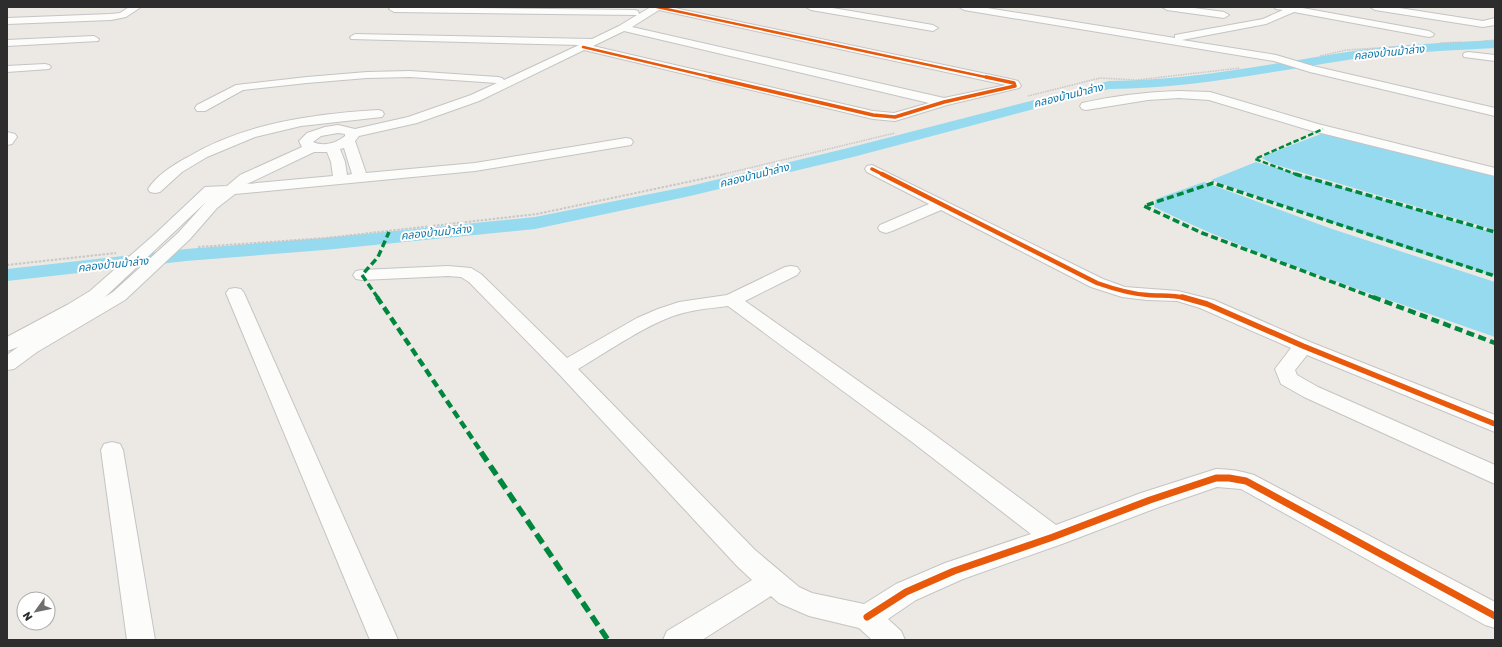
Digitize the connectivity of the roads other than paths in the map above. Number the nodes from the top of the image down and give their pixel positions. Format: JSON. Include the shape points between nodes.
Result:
{"nodes":[{"id":1,"x":136,"y":7,"type":"edge"},
{"id":2,"x":658,"y":7,"type":"edge"},
{"id":3,"x":812,"y":7,"type":"edge"},
{"id":4,"x":964,"y":7,"type":"edge"},
{"id":5,"x":985,"y":7,"type":"edge"},
{"id":6,"x":1167,"y":7,"type":"edge"},
{"id":7,"x":1279,"y":7,"type":"edge"},
{"id":8,"x":1375,"y":7,"type":"edge"},
{"id":9,"x":1294,"y":9,"type":"junction"},
{"id":10,"x":394,"y":10,"type":"dead end"},
{"id":11,"x":640,"y":10,"type":"edge"},
{"id":12,"x":1224,"y":15,"type":"dead end"},
{"id":13,"x":1048,"y":16,"type":"junction"},
{"id":14,"x":7,"y":21,"type":"edge"},
{"id":15,"x":1495,"y":21,"type":"edge"},
{"id":16,"x":623,"y":28,"type":"junction"},
{"id":17,"x":933,"y":28,"type":"dead end"},
{"id":18,"x":1429,"y":34,"type":"dead end"},
{"id":19,"x":355,"y":37,"type":"dead end"},
{"id":20,"x":94,"y":39,"type":"dead end"},
{"id":21,"x":1171,"y":39,"type":"junction"},
{"id":22,"x":7,"y":43,"type":"edge"},
{"id":23,"x":585,"y":44,"type":"junction"},
{"id":24,"x":1468,"y":55,"type":"dead end"},
{"id":25,"x":1495,"y":58,"type":"edge"},
{"id":26,"x":45,"y":67,"type":"dead end"},
{"id":27,"x":7,"y":69,"type":"edge"},
{"id":28,"x":498,"y":80,"type":"junction"},
{"id":29,"x":944,"y":102,"type":"junction"},
{"id":30,"x":1086,"y":106,"type":"dead end"},
{"id":31,"x":200,"y":108,"type":"dead end"},
{"id":32,"x":1495,"y":112,"type":"edge"},
{"id":33,"x":378,"y":114,"type":"dead end"},
{"id":34,"x":311,"y":120,"type":"junction"},
{"id":35,"x":294,"y":123,"type":"junction"},
{"id":36,"x":330,"y":130,"type":"junction"},
{"id":37,"x":348,"y":135,"type":"junction"},
{"id":38,"x":7,"y":136,"type":"edge"},
{"id":39,"x":7,"y":141,"type":"edge"},
{"id":40,"x":311,"y":141,"type":"junction"},
{"id":41,"x":626,"y":142,"type":"dead end"},
{"id":42,"x":332,"y":146,"type":"junction"},
{"id":43,"x":872,"y":169,"type":"dead end"},
{"id":44,"x":1495,"y":172,"type":"edge"},
{"id":45,"x":361,"y":178,"type":"junction"},
{"id":46,"x":341,"y":180,"type":"junction"},
{"id":47,"x":155,"y":189,"type":"dead end"},
{"id":48,"x":210,"y":190,"type":"junction"},
{"id":49,"x":230,"y":190,"type":"junction"},
{"id":50,"x":942,"y":204,"type":"junction"},
{"id":51,"x":886,"y":228,"type":"dead end"},
{"id":52,"x":791,"y":271,"type":"dead end"},
{"id":53,"x":362,"y":275,"type":"dead end"},
{"id":54,"x":235,"y":293,"type":"dead end"},
{"id":55,"x":732,"y":300,"type":"junction"},
{"id":56,"x":7,"y":345,"type":"edge"},
{"id":57,"x":1303,"y":346,"type":"junction"},
{"id":58,"x":7,"y":364,"type":"edge"},
{"id":59,"x":565,"y":368,"type":"junction"},
{"id":60,"x":1495,"y":424,"type":"edge"},
{"id":61,"x":112,"y":450,"type":"dead end"},
{"id":62,"x":1495,"y":474,"type":"edge"},
{"id":63,"x":1053,"y":537,"type":"junction"},
{"id":64,"x":773,"y":581,"type":"junction"},
{"id":65,"x":1495,"y":616,"type":"edge"},
{"id":66,"x":867,"y":617,"type":"junction"},
{"id":67,"x":690,"y":637,"type":"edge"},
{"id":68,"x":141,"y":640,"type":"edge"},
{"id":69,"x":384,"y":640,"type":"edge"},
{"id":70,"x":891,"y":640,"type":"edge"}],
"edges":[{"from":1,"to":14,"type":"street","via":[[123,15],[111,17]]},
{"from":2,"to":16,"type":"street"},
{"from":2,"to":29,"type":"street","via":[[1010,82],[1015,86]]},
{"from":3,"to":17,"type":"street"},
{"from":4,"to":13,"type":"street"},
{"from":5,"to":13,"type":"street"},
{"from":6,"to":12,"type":"street"},
{"from":7,"to":9,"type":"street"},
{"from":8,"to":15,"type":"street","via":[[1477,23]]},
{"from":9,"to":18,"type":"street"},
{"from":9,"to":21,"type":"street","via":[[1266,21]]},
{"from":10,"to":11,"type":"street"},
{"from":11,"to":23,"type":"street"},
{"from":13,"to":21,"type":"street"},
{"from":16,"to":23,"type":"street"},
{"from":16,"to":29,"type":"street"},
{"from":19,"to":23,"type":"street"},
{"from":20,"to":22,"type":"street"},
{"from":21,"to":32,"type":"street","via":[[1276,58],[1310,69]]},
{"from":23,"to":28,"type":"street"},
{"from":23,"to":29,"type":"street","via":[[873,115],[895,117]]},
{"from":23,"to":37,"type":"street","via":[[468,101],[412,120]]},
{"from":24,"to":25,"type":"street"},
{"from":26,"to":27,"type":"street"},
{"from":28,"to":31,"type":"street","via":[[410,74],[307,80],[240,87]]},
{"from":28,"to":37,"type":"street","via":[[460,97]]},
{"from":30,"to":44,"type":"street","via":[[1132,96],[1210,96],[1314,126]]},
{"from":33,"to":34,"type":"street"},
{"from":34,"to":35,"type":"street"},
{"from":34,"to":36,"type":"street"},
{"from":35,"to":40,"type":"street"},
{"from":35,"to":47,"type":"street","via":[[225,144],[180,167]]},
{"from":36,"to":37,"type":"street"},
{"from":36,"to":40,"type":"street"},
{"from":37,"to":42,"type":"street"},
{"from":37,"to":45,"type":"street"},
{"from":38,"to":39,"type":"street","via":[[10,138]]},
{"from":40,"to":42,"type":"street"},
{"from":40,"to":48,"type":"street","via":[[258,161]]},
{"from":40,"to":49,"type":"street","via":[[245,178]]},
{"from":41,"to":45,"type":"street","via":[[475,167]]},
{"from":42,"to":46,"type":"street"},
{"from":43,"to":50,"type":"street"},
{"from":45,"to":46,"type":"street"},
{"from":46,"to":49,"type":"street"},
{"from":48,"to":49,"type":"street"},
{"from":48,"to":56,"type":"street","via":[[96,295]]},
{"from":49,"to":58,"type":"street","via":[[119,296]]},
{"from":50,"to":51,"type":"street"},
{"from":50,"to":57,"type":"street","via":[[1097,283],[1122,292],[1178,296],[1207,304]]},
{"from":52,"to":55,"type":"street"},
{"from":53,"to":59,"type":"street","via":[[415,271],[465,272],[475,278]]},
{"from":54,"to":69,"type":"street"},
{"from":55,"to":59,"type":"street","via":[[679,308],[665,313],[644,322]]},
{"from":55,"to":63,"type":"street","via":[[920,436]]},
{"from":57,"to":60,"type":"street"},
{"from":57,"to":62,"type":"street","via":[[1285,369],[1288,379],[1311,392]]},
{"from":59,"to":64,"type":"street","via":[[746,558]]},
{"from":61,"to":68,"type":"street"},
{"from":63,"to":65,"type":"street","via":[[1216,478],[1246,481]]},
{"from":63,"to":66,"type":"street","via":[[954,571],[906,592]]},
{"from":64,"to":66,"type":"street","via":[[789,595],[809,604]]},
{"from":64,"to":67,"type":"street"},
{"from":66,"to":70,"type":"street"}]}
